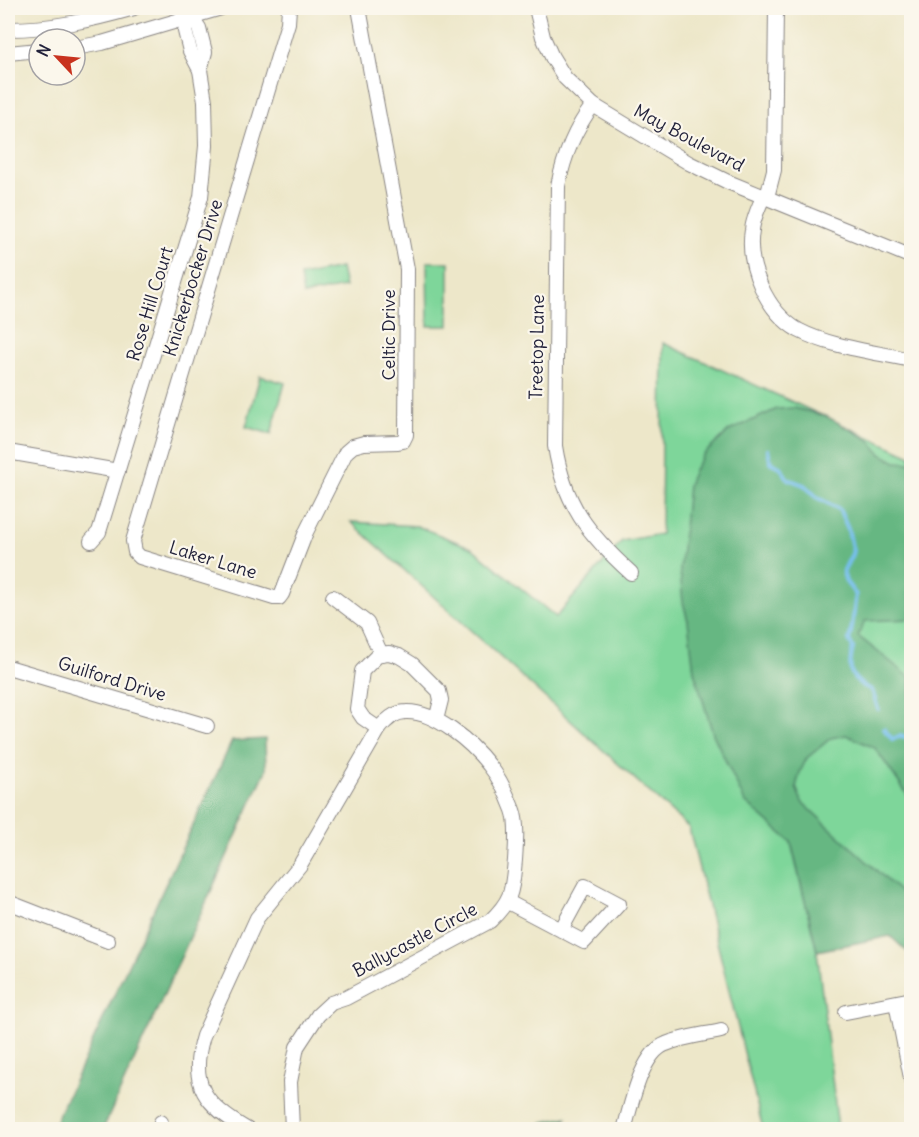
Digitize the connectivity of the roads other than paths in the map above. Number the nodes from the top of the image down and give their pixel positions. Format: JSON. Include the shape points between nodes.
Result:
{"nodes":[{"id":1,"x":134,"y":8,"type":"edge"},
{"id":2,"x":221,"y":8,"type":"edge"},
{"id":3,"x":289,"y":8,"type":"edge"},
{"id":4,"x":359,"y":8,"type":"edge"},
{"id":5,"x":536,"y":8,"type":"edge"},
{"id":6,"x":776,"y":8,"type":"edge"},
{"id":7,"x":188,"y":11,"type":"edge"},
{"id":8,"x":8,"y":29,"type":"edge"},
{"id":9,"x":87,"y":46,"type":"edge"},
{"id":10,"x":27,"y":51,"type":"edge"},
{"id":11,"x":8,"y":53,"type":"edge"},
{"id":12,"x":593,"y":105,"type":"junction"},
{"id":13,"x":765,"y":196,"type":"junction"},
{"id":14,"x":912,"y":257,"type":"edge"},
{"id":15,"x":910,"y":360,"type":"edge"},
{"id":16,"x":8,"y":452,"type":"edge"},
{"id":17,"x":118,"y":471,"type":"junction"},
{"id":18,"x":91,"y":541,"type":"dead end"},
{"id":19,"x":140,"y":557,"type":"joint"},
{"id":20,"x":631,"y":573,"type":"dead end"},
{"id":21,"x":333,"y":597,"type":"dead end"},
{"id":22,"x":274,"y":598,"type":"joint"},
{"id":23,"x":381,"y":654,"type":"junction"},
{"id":24,"x":8,"y":667,"type":"edge"},
{"id":25,"x":436,"y":720,"type":"junction"},
{"id":26,"x":207,"y":726,"type":"dead end"},
{"id":27,"x":379,"y":729,"type":"junction"},
{"id":28,"x":8,"y":902,"type":"edge"},
{"id":29,"x":508,"y":902,"type":"junction"},
{"id":30,"x":561,"y":930,"type":"dead end"},
{"id":31,"x":108,"y":941,"type":"dead end"},
{"id":32,"x":912,"y":999,"type":"edge"},
{"id":33,"x":896,"y":1003,"type":"junction"},
{"id":34,"x":846,"y":1012,"type":"dead end"},
{"id":35,"x":721,"y":1031,"type":"dead end"},
{"id":36,"x":912,"y":1083,"type":"edge"},
{"id":37,"x":248,"y":1130,"type":"edge"},
{"id":38,"x":292,"y":1130,"type":"edge"},
{"id":39,"x":624,"y":1130,"type":"edge"}],
"edges":[{"from":1,"to":8,"type":"street","via":[[72,24]]},
{"from":2,"to":7,"type":"street"},
{"from":3,"to":19,"type":"street","name":"Knickerbocker Drive","via":[[286,31],[133,541]]},
{"from":4,"to":22,"type":"street","name":"Celtic Drive","via":[[407,269],[406,435],[403,441],[353,446],[346,452],[306,532],[282,594]]},
{"from":5,"to":12,"type":"street","name":"May Boulevard","via":[[552,57],[565,78]]},
{"from":6,"to":13,"type":"street","via":[[774,170]]},
{"from":7,"to":9,"type":"street"},
{"from":7,"to":17,"type":"street","name":"Rose Hill Court","via":[[185,32],[200,70],[205,101],[201,197]]},
{"from":10,"to":11,"type":"street"},
{"from":12,"to":13,"type":"street","name":"May Boulevard","via":[[688,163]]},
{"from":12,"to":20,"type":"street","name":"Treetop Lane","via":[[571,140],[558,186],[555,446],[563,482],[579,517]]},
{"from":13,"to":14,"type":"street","name":"May Boulevard"},
{"from":13,"to":15,"type":"street","via":[[751,231],[753,265],[762,291],[776,311],[797,330],[826,341]]},
{"from":16,"to":17,"type":"street"},
{"from":17,"to":18,"type":"street","name":"Rose Hill Court","via":[[99,532]]},
{"from":19,"to":22,"type":"street","name":"Laker Lane"},
{"from":21,"to":23,"type":"street","via":[[367,623]]},
{"from":23,"to":25,"type":"street","via":[[389,652],[412,664],[439,691]]},
{"from":23,"to":27,"type":"street","via":[[362,671],[357,709]]},
{"from":24,"to":26,"type":"street","name":"Guilford Drive"},
{"from":25,"to":27,"type":"street","via":[[403,712]]},
{"from":25,"to":29,"type":"street","via":[[454,731],[489,765],[514,812],[513,888]]},
{"from":27,"to":37,"type":"street","via":[[300,865],[257,918],[203,1036],[197,1057],[205,1095],[225,1117]]},
{"from":28,"to":31,"type":"street"},
{"from":29,"to":30,"type":"street"},
{"from":29,"to":38,"type":"street","name":"Ballycastle Circle","via":[[490,921],[331,1003],[318,1015],[297,1047],[290,1082]]},
{"from":32,"to":33,"type":"street"},
{"from":33,"to":34,"type":"street"},
{"from":33,"to":36,"type":"street"},
{"from":35,"to":39,"type":"street","via":[[664,1044],[655,1050],[648,1058]]}]}
